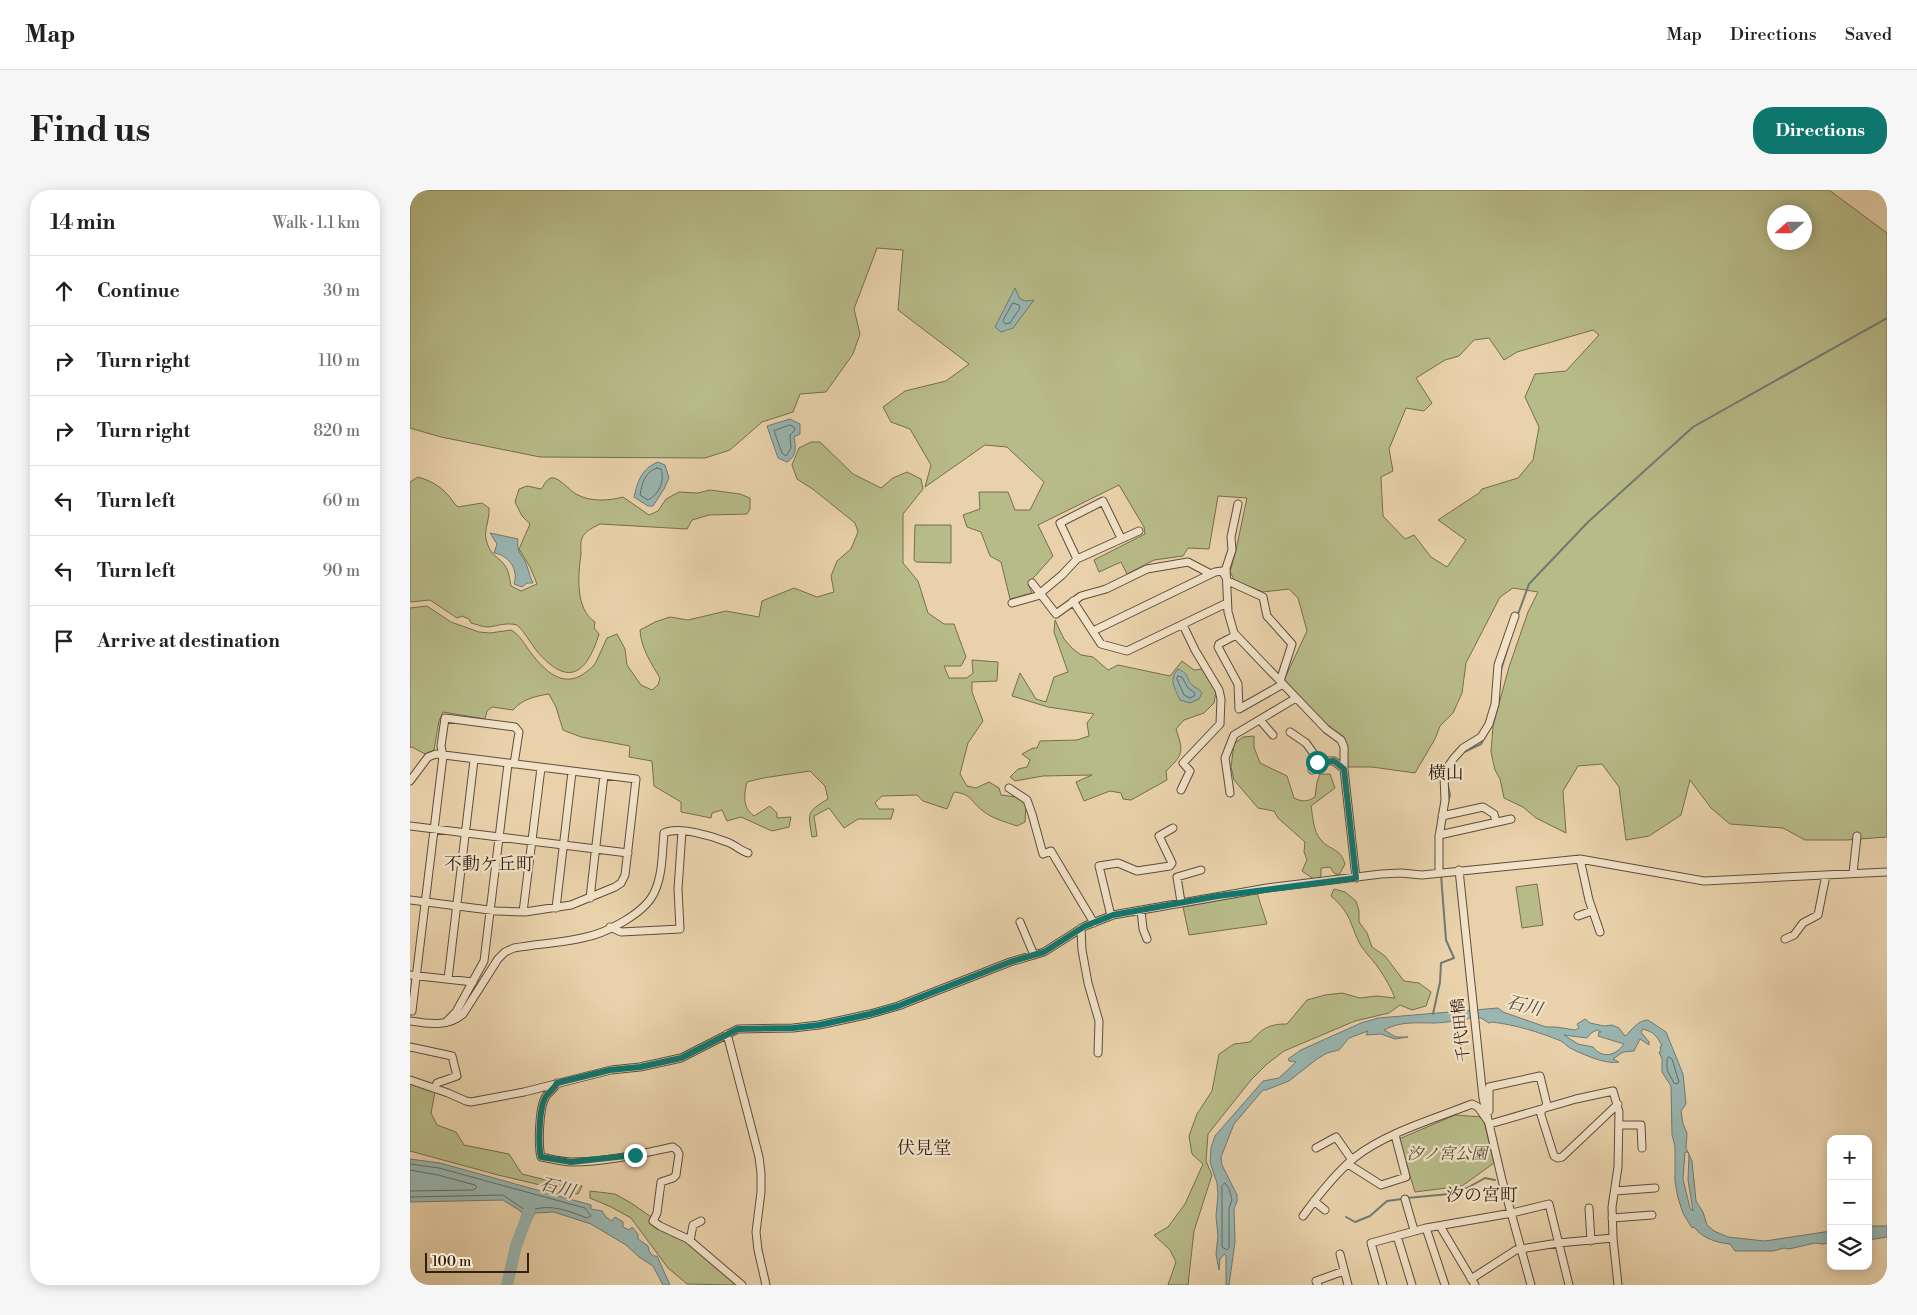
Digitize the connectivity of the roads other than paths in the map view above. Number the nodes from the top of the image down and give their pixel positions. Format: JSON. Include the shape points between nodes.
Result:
{"nodes":[{"id":1,"x":1238,"y":504,"type":"dead end"},
{"id":2,"x":1139,"y":531,"type":"dead end"},
{"id":3,"x":1121,"y":538,"type":"junction"},
{"id":4,"x":1077,"y":559,"type":"junction"},
{"id":5,"x":1211,"y":574,"type":"junction"},
{"id":6,"x":1226,"y":577,"type":"junction"},
{"id":7,"x":1032,"y":583,"type":"dead end"},
{"id":8,"x":1040,"y":594,"type":"junction"},
{"id":9,"x":1073,"y":601,"type":"junction"},
{"id":10,"x":1012,"y":603,"type":"dead end"},
{"id":11,"x":1228,"y":603,"type":"junction"},
{"id":12,"x":1514,"y":616,"type":"dead end"},
{"id":13,"x":1183,"y":625,"type":"junction"},
{"id":14,"x":1093,"y":632,"type":"junction"},
{"id":15,"x":1236,"y":635,"type":"junction"},
{"id":16,"x":1281,"y":682,"type":"junction"},
{"id":17,"x":1296,"y":698,"type":"junction"},
{"id":18,"x":1260,"y":720,"type":"junction"},
{"id":19,"x":1290,"y":732,"type":"dead end"},
{"id":20,"x":1273,"y":735,"type":"dead end"},
{"id":21,"x":443,"y":756,"type":"junction"},
{"id":22,"x":474,"y":760,"type":"junction"},
{"id":23,"x":1319,"y":761,"type":"junction"},
{"id":24,"x":511,"y":764,"type":"junction"},
{"id":25,"x":541,"y":768,"type":"junction"},
{"id":26,"x":1344,"y":769,"type":"junction"},
{"id":27,"x":1312,"y":770,"type":"dead end"},
{"id":28,"x":572,"y":772,"type":"junction"},
{"id":29,"x":604,"y":775,"type":"junction"},
{"id":30,"x":410,"y":781,"type":"edge"},
{"id":31,"x":1009,"y":788,"type":"dead end"},
{"id":32,"x":1181,"y":790,"type":"dead end"},
{"id":33,"x":1230,"y":793,"type":"dead end"},
{"id":34,"x":1442,"y":816,"type":"junction"},
{"id":35,"x":1511,"y":819,"type":"dead end"},
{"id":36,"x":1496,"y":822,"type":"junction"},
{"id":37,"x":410,"y":826,"type":"edge"},
{"id":38,"x":1173,"y":828,"type":"dead end"},
{"id":39,"x":434,"y":829,"type":"junction"},
{"id":40,"x":682,"y":831,"type":"junction"},
{"id":41,"x":466,"y":832,"type":"junction"},
{"id":42,"x":1439,"y":835,"type":"junction"},
{"id":43,"x":499,"y":836,"type":"junction"},
{"id":44,"x":1857,"y":836,"type":"dead end"},
{"id":45,"x":532,"y":840,"type":"junction"},
{"id":46,"x":564,"y":844,"type":"junction"},
{"id":47,"x":596,"y":848,"type":"junction"},
{"id":48,"x":628,"y":852,"type":"junction"},
{"id":49,"x":748,"y":853,"type":"dead end"},
{"id":50,"x":1580,"y":858,"type":"junction"},
{"id":51,"x":1201,"y":870,"type":"dead end"},
{"id":52,"x":1459,"y":870,"type":"junction"},
{"id":53,"x":1887,"y":872,"type":"edge"},
{"id":54,"x":1438,"y":873,"type":"junction"},
{"id":55,"x":1853,"y":873,"type":"junction"},
{"id":56,"x":1826,"y":875,"type":"junction"},
{"id":57,"x":1356,"y":878,"type":"junction"},
{"id":58,"x":590,"y":898,"type":"junction"},
{"id":59,"x":410,"y":900,"type":"edge"},
{"id":60,"x":425,"y":902,"type":"junction"},
{"id":61,"x":1182,"y":902,"type":"junction"},
{"id":62,"x":457,"y":906,"type":"junction"},
{"id":63,"x":556,"y":908,"type":"junction"},
{"id":64,"x":490,"y":910,"type":"junction"},
{"id":65,"x":1141,"y":910,"type":"junction"},
{"id":66,"x":1592,"y":911,"type":"junction"},
{"id":67,"x":523,"y":912,"type":"junction"},
{"id":68,"x":1111,"y":916,"type":"junction"},
{"id":69,"x":1578,"y":916,"type":"dead end"},
{"id":70,"x":1020,"y":922,"type":"dead end"},
{"id":71,"x":1094,"y":922,"type":"junction"},
{"id":72,"x":610,"y":927,"type":"junction"},
{"id":73,"x":1081,"y":928,"type":"junction"},
{"id":74,"x":1600,"y":932,"type":"dead end"},
{"id":75,"x":1147,"y":939,"type":"dead end"},
{"id":76,"x":1785,"y":939,"type":"dead end"},
{"id":77,"x":1034,"y":955,"type":"junction"},
{"id":78,"x":413,"y":975,"type":"edge"},
{"id":79,"x":448,"y":980,"type":"junction"},
{"id":80,"x":473,"y":982,"type":"junction"},
{"id":81,"x":410,"y":1011,"type":"edge"},
{"id":82,"x":410,"y":1021,"type":"edge"},
{"id":83,"x":445,"y":1022,"type":"junction"},
{"id":84,"x":727,"y":1034,"type":"junction"},
{"id":85,"x":410,"y":1047,"type":"edge"},
{"id":86,"x":1098,"y":1053,"type":"dead end"},
{"id":87,"x":410,"y":1080,"type":"edge"},
{"id":88,"x":557,"y":1083,"type":"junction"},
{"id":89,"x":435,"y":1088,"type":"junction"},
{"id":90,"x":1618,"y":1104,"type":"junction"},
{"id":91,"x":1541,"y":1111,"type":"junction"},
{"id":92,"x":1489,"y":1120,"type":"junction"},
{"id":93,"x":1619,"y":1125,"type":"junction"},
{"id":94,"x":1395,"y":1135,"type":"junction"},
{"id":95,"x":1640,"y":1144,"type":"dead end"},
{"id":96,"x":1316,"y":1148,"type":"dead end"},
{"id":97,"x":1350,"y":1162,"type":"junction"},
{"id":98,"x":1655,"y":1188,"type":"dead end"},
{"id":99,"x":1615,"y":1191,"type":"junction"},
{"id":100,"x":1405,"y":1200,"type":"dead end"},
{"id":101,"x":1314,"y":1201,"type":"junction"},
{"id":102,"x":1589,"y":1208,"type":"dead end"},
{"id":103,"x":1325,"y":1210,"type":"dead end"},
{"id":104,"x":1512,"y":1212,"type":"junction"},
{"id":105,"x":1652,"y":1215,"type":"dead end"},
{"id":106,"x":1304,"y":1216,"type":"dead end"},
{"id":107,"x":1612,"y":1218,"type":"junction"},
{"id":108,"x":701,"y":1221,"type":"dead end"},
{"id":109,"x":1440,"y":1226,"type":"junction"},
{"id":110,"x":1426,"y":1228,"type":"junction"},
{"id":111,"x":1414,"y":1230,"type":"junction"},
{"id":112,"x":1397,"y":1236,"type":"junction"},
{"id":113,"x":1612,"y":1238,"type":"junction"},
{"id":114,"x":690,"y":1241,"type":"junction"},
{"id":115,"x":1591,"y":1241,"type":"junction"},
{"id":116,"x":1558,"y":1243,"type":"junction"},
{"id":117,"x":1521,"y":1249,"type":"junction"},
{"id":118,"x":1340,"y":1254,"type":"dead end"},
{"id":119,"x":1344,"y":1271,"type":"junction"},
{"id":120,"x":1473,"y":1282,"type":"edge"},
{"id":121,"x":742,"y":1285,"type":"edge"},
{"id":122,"x":766,"y":1285,"type":"edge"},
{"id":123,"x":1318,"y":1285,"type":"edge"},
{"id":124,"x":1348,"y":1285,"type":"edge"},
{"id":125,"x":1383,"y":1285,"type":"edge"},
{"id":126,"x":1412,"y":1285,"type":"edge"},
{"id":127,"x":1445,"y":1285,"type":"edge"},
{"id":128,"x":1531,"y":1285,"type":"edge"},
{"id":129,"x":1568,"y":1285,"type":"edge"},
{"id":130,"x":1618,"y":1285,"type":"edge"}],
"edges":[{"from":1,"to":6,"type":"street"},
{"from":2,"to":3,"type":"street"},
{"from":3,"to":4,"type":"street"},
{"from":3,"to":4,"type":"street","via":[[1103,501],[1060,522]]},
{"from":4,"to":8,"type":"street"},
{"from":5,"to":6,"type":"street","via":[[1222,571]]},
{"from":5,"to":9,"type":"street","via":[[1182,562],[1147,569]]},
{"from":5,"to":14,"type":"street"},
{"from":6,"to":11,"type":"street"},
{"from":6,"to":16,"type":"street","via":[[1228,581],[1262,597],[1267,616],[1292,644]]},
{"from":7,"to":8,"type":"street"},
{"from":8,"to":9,"type":"street","via":[[1056,614]]},
{"from":8,"to":10,"type":"street"},
{"from":9,"to":14,"type":"street"},
{"from":11,"to":13,"type":"street"},
{"from":11,"to":15,"type":"street"},
{"from":12,"to":34,"type":"street","via":[[1498,665],[1495,704],[1489,724],[1481,737],[1464,748],[1447,768]]},
{"from":13,"to":14,"type":"street","via":[[1127,652],[1101,644]]},
{"from":13,"to":32,"type":"street","via":[[1221,698],[1220,724],[1183,764],[1190,771]]},
{"from":15,"to":16,"type":"street"},
{"from":15,"to":16,"type":"street","via":[[1218,647],[1238,684],[1239,709]]},
{"from":16,"to":17,"type":"street"},
{"from":17,"to":18,"type":"street"},
{"from":17,"to":26,"type":"street","via":[[1340,740],[1344,747]]},
{"from":18,"to":20,"type":"street"},
{"from":18,"to":33,"type":"street","via":[[1234,735],[1225,758]]},
{"from":19,"to":23,"type":"street","via":[[1306,743]]},
{"from":21,"to":22,"type":"street"},
{"from":21,"to":24,"type":"street","via":[[444,718],[463,720],[515,727],[519,732]]},
{"from":21,"to":30,"type":"street","via":[[428,757]]},
{"from":21,"to":39,"type":"street"},
{"from":22,"to":24,"type":"street"},
{"from":22,"to":41,"type":"street"},
{"from":23,"to":26,"type":"street","via":[[1334,761]]},
{"from":23,"to":27,"type":"street"},
{"from":24,"to":25,"type":"street"},
{"from":24,"to":43,"type":"street"},
{"from":25,"to":28,"type":"street"},
{"from":25,"to":45,"type":"street"},
{"from":26,"to":57,"type":"street"},
{"from":28,"to":29,"type":"street"},
{"from":28,"to":46,"type":"street"},
{"from":29,"to":47,"type":"street"},
{"from":29,"to":48,"type":"street","via":[[636,780]]},
{"from":31,"to":71,"type":"street","via":[[1027,800],[1043,854],[1052,851]]},
{"from":34,"to":36,"type":"street","via":[[1484,807],[1494,814]]},
{"from":34,"to":42,"type":"street"},
{"from":35,"to":36,"type":"street"},
{"from":36,"to":42,"type":"street"},
{"from":37,"to":39,"type":"street"},
{"from":38,"to":68,"type":"street","via":[[1159,836],[1172,863],[1170,866],[1137,870],[1118,863],[1099,866]]},
{"from":39,"to":41,"type":"street"},
{"from":39,"to":60,"type":"street"},
{"from":40,"to":49,"type":"street","via":[[708,835]]},
{"from":40,"to":72,"type":"street","via":[[664,833],[659,878],[650,901],[637,914]]},
{"from":40,"to":72,"type":"street","via":[[678,889],[680,929],[621,932]]},
{"from":41,"to":43,"type":"street"},
{"from":41,"to":62,"type":"street"},
{"from":42,"to":54,"type":"street"},
{"from":43,"to":45,"type":"street"},
{"from":43,"to":64,"type":"street"},
{"from":44,"to":55,"type":"street"},
{"from":45,"to":46,"type":"street"},
{"from":45,"to":67,"type":"street"},
{"from":46,"to":47,"type":"street"},
{"from":46,"to":63,"type":"street"},
{"from":47,"to":48,"type":"street"},
{"from":47,"to":58,"type":"street"},
{"from":48,"to":58,"type":"street","via":[[626,875],[621,883]]},
{"from":50,"to":52,"type":"street"},
{"from":50,"to":56,"type":"street","via":[[1704,881]]},
{"from":50,"to":66,"type":"street"},
{"from":51,"to":61,"type":"street","via":[[1176,877]]},
{"from":52,"to":54,"type":"street"},
{"from":52,"to":92,"type":"street","name":"千代田橋","via":[[1480,1077]]},
{"from":53,"to":55,"type":"street"},
{"from":54,"to":57,"type":"street"},
{"from":55,"to":56,"type":"street"},
{"from":56,"to":76,"type":"street","via":[[1818,915]]},
{"from":57,"to":61,"type":"street"},
{"from":58,"to":63,"type":"street"},
{"from":59,"to":60,"type":"street"},
{"from":60,"to":62,"type":"street"},
{"from":60,"to":78,"type":"street"},
{"from":61,"to":65,"type":"street"},
{"from":62,"to":64,"type":"street"},
{"from":62,"to":79,"type":"street"},
{"from":63,"to":67,"type":"street"},
{"from":64,"to":67,"type":"street"},
{"from":64,"to":80,"type":"street","via":[[484,961]]},
{"from":65,"to":68,"type":"street"},
{"from":65,"to":75,"type":"street"},
{"from":66,"to":69,"type":"street"},
{"from":66,"to":74,"type":"street"},
{"from":68,"to":71,"type":"street"},
{"from":70,"to":77,"type":"street"},
{"from":71,"to":73,"type":"street"},
{"from":72,"to":83,"type":"street","via":[[584,938],[505,952],[463,1014]]},
{"from":73,"to":77,"type":"street"},
{"from":73,"to":86,"type":"street","via":[[1088,983],[1099,1020]]},
{"from":77,"to":84,"type":"street","via":[[870,1014],[793,1028],[742,1028]]},
{"from":78,"to":79,"type":"street"},
{"from":78,"to":81,"type":"street"},
{"from":79,"to":80,"type":"street"},
{"from":80,"to":83,"type":"street","via":[[456,1012]]},
{"from":82,"to":83,"type":"street"},
{"from":84,"to":88,"type":"street","via":[[681,1058]]},
{"from":84,"to":122,"type":"street","via":[[759,1157],[761,1192],[756,1232]]},
{"from":85,"to":89,"type":"street","via":[[452,1056],[457,1076],[437,1083]]},
{"from":87,"to":89,"type":"street"},
{"from":88,"to":89,"type":"street","via":[[471,1102]]},
{"from":88,"to":114,"type":"street","via":[[545,1098],[539,1130],[541,1157],[571,1162],[600,1160],[673,1147],[679,1154],[676,1175],[661,1182],[653,1221]]},
{"from":90,"to":91,"type":"street","via":[[1613,1091]]},
{"from":90,"to":91,"type":"street","via":[[1558,1158],[1554,1156]]},
{"from":90,"to":93,"type":"street"},
{"from":91,"to":92,"type":"street"},
{"from":91,"to":92,"type":"street","via":[[1547,1105],[1540,1076],[1489,1087]]},
{"from":92,"to":94,"type":"street","via":[[1472,1104]]},
{"from":92,"to":104,"type":"street"},
{"from":93,"to":95,"type":"street","via":[[1641,1125]]},
{"from":93,"to":99,"type":"street"},
{"from":94,"to":97,"type":"street","via":[[1365,1150]]},
{"from":94,"to":97,"type":"street","via":[[1406,1178],[1381,1185]]},
{"from":96,"to":97,"type":"street","via":[[1336,1137]]},
{"from":97,"to":101,"type":"street"},
{"from":98,"to":99,"type":"street","via":[[1642,1193]]},
{"from":99,"to":107,"type":"street"},
{"from":100,"to":111,"type":"street"},
{"from":101,"to":103,"type":"street"},
{"from":101,"to":106,"type":"street"},
{"from":102,"to":115,"type":"street"},
{"from":104,"to":109,"type":"street"},
{"from":104,"to":116,"type":"street","via":[[1549,1204]]},
{"from":104,"to":117,"type":"street"},
{"from":105,"to":107,"type":"street","via":[[1638,1220]]},
{"from":107,"to":113,"type":"street"},
{"from":108,"to":114,"type":"street","via":[[693,1224]]},
{"from":109,"to":110,"type":"street"},
{"from":109,"to":120,"type":"street"},
{"from":110,"to":111,"type":"street"},
{"from":110,"to":127,"type":"street"},
{"from":111,"to":112,"type":"street"},
{"from":112,"to":125,"type":"street","via":[[1371,1243]]},
{"from":112,"to":126,"type":"street"},
{"from":113,"to":115,"type":"street"},
{"from":113,"to":130,"type":"street"},
{"from":114,"to":121,"type":"street"},
{"from":115,"to":116,"type":"street"},
{"from":116,"to":117,"type":"street"},
{"from":116,"to":129,"type":"street"},
{"from":117,"to":120,"type":"street"},
{"from":117,"to":128,"type":"street"},
{"from":118,"to":119,"type":"street"},
{"from":119,"to":123,"type":"street","via":[[1316,1281]]},
{"from":119,"to":124,"type":"street"}]}
